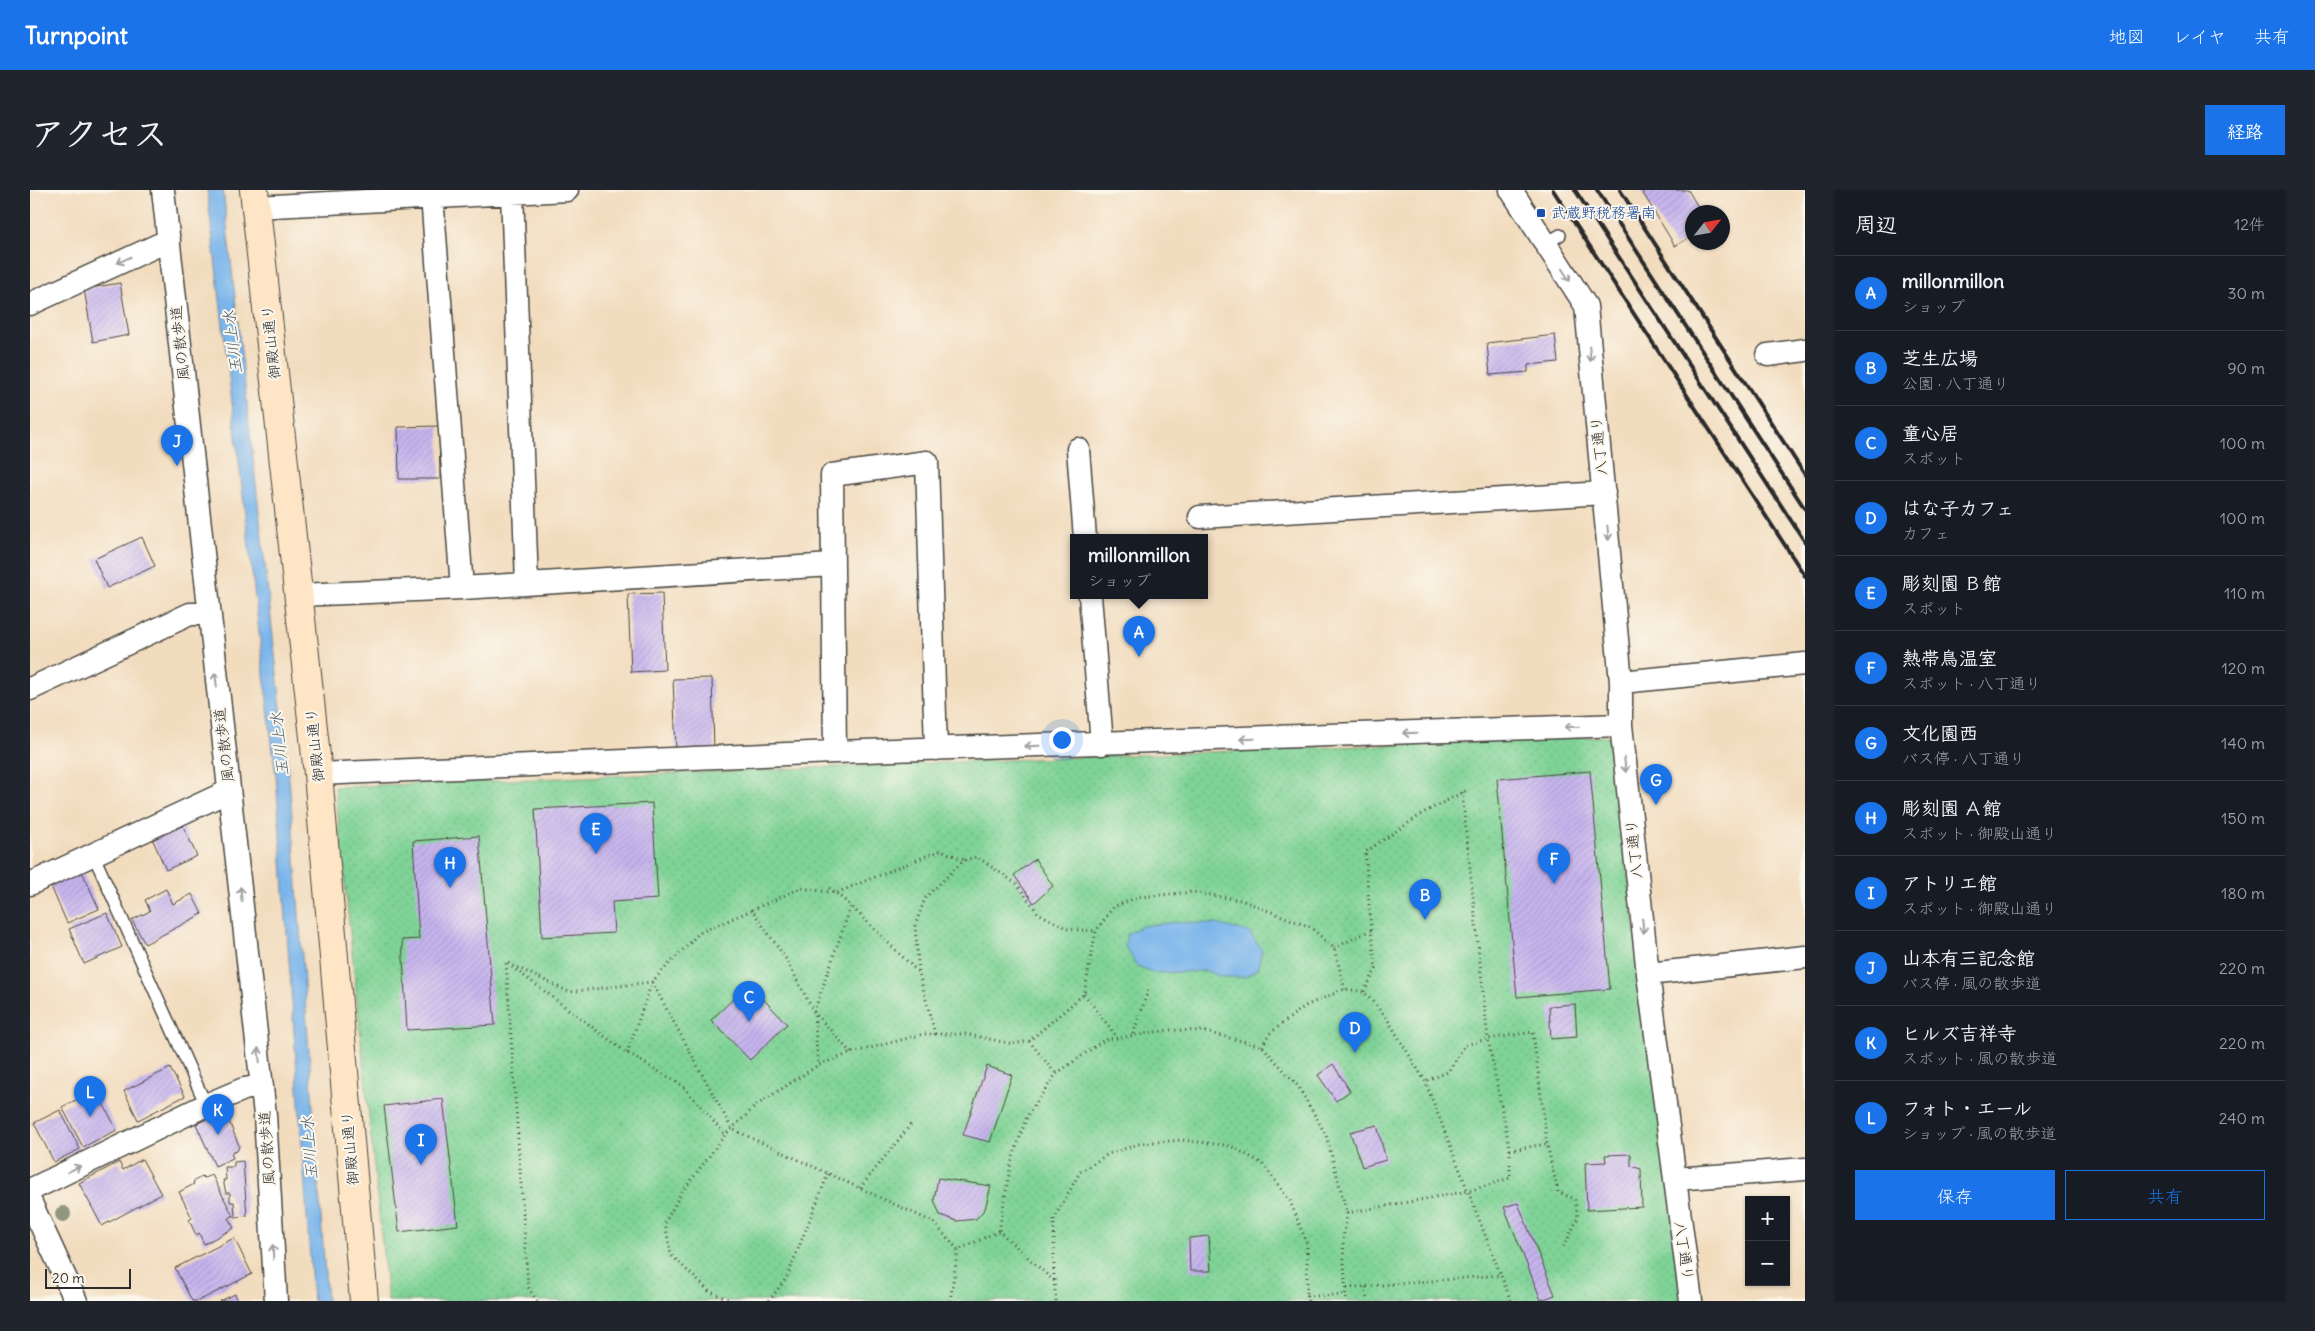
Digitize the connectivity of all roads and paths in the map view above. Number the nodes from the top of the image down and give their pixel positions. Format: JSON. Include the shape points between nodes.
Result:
{"nodes":[{"id":1,"x":162,"y":190,"type":"edge"},
{"id":2,"x":567,"y":190,"type":"edge"},
{"id":3,"x":1511,"y":190,"type":"edge"},
{"id":4,"x":512,"y":193,"type":"junction"},
{"id":5,"x":432,"y":196,"type":"junction"},
{"id":6,"x":255,"y":199,"type":"edge"},
{"id":7,"x":169,"y":240,"type":"junction"},
{"id":8,"x":30,"y":304,"type":"edge"},
{"id":9,"x":1805,"y":350,"type":"edge"},
{"id":10,"x":1768,"y":354,"type":"dead end"},
{"id":11,"x":1078,"y":448,"type":"dead end"},
{"id":12,"x":1604,"y":493,"type":"junction"},
{"id":13,"x":1200,"y":517,"type":"dead end"},
{"id":14,"x":1085,"y":534,"type":"edge"},
{"id":15,"x":832,"y":565,"type":"junction"},
{"id":16,"x":527,"y":583,"type":"junction"},
{"id":17,"x":462,"y":588,"type":"junction"},
{"id":18,"x":300,"y":595,"type":"junction"},
{"id":19,"x":1090,"y":599,"type":"edge"},
{"id":20,"x":208,"y":614,"type":"junction"},
{"id":21,"x":1805,"y":664,"type":"edge"},
{"id":22,"x":1621,"y":682,"type":"junction"},
{"id":23,"x":30,"y":688,"type":"edge"},
{"id":24,"x":1621,"y":725,"type":"junction"},
{"id":25,"x":1102,"y":744,"type":"junction"},
{"id":26,"x":936,"y":749,"type":"junction"},
{"id":27,"x":835,"y":752,"type":"junction"},
{"id":28,"x":318,"y":774,"type":"junction"},
{"id":29,"x":1469,"y":789,"type":"dead end"},
{"id":30,"x":229,"y":791,"type":"junction"},
{"id":31,"x":1462,"y":792,"type":"junction"},
{"id":32,"x":94,"y":854,"type":"junction"},
{"id":33,"x":964,"y":860,"type":"junction"},
{"id":34,"x":30,"y":884,"type":"edge"},
{"id":35,"x":829,"y":888,"type":"dead end"},
{"id":36,"x":836,"y":893,"type":"junction"},
{"id":37,"x":851,"y":906,"type":"junction"},
{"id":38,"x":752,"y":910,"type":"junction"},
{"id":39,"x":1371,"y":930,"type":"junction"},
{"id":40,"x":1096,"y":931,"type":"junction"},
{"id":41,"x":1334,"y":948,"type":"junction"},
{"id":42,"x":1805,"y":957,"type":"edge"},
{"id":43,"x":506,"y":962,"type":"junction"},
{"id":44,"x":919,"y":973,"type":"junction"},
{"id":45,"x":1648,"y":974,"type":"junction"},
{"id":46,"x":652,"y":982,"type":"junction"},
{"id":47,"x":1149,"y":988,"type":"dead end"},
{"id":48,"x":1345,"y":989,"type":"junction"},
{"id":49,"x":1364,"y":992,"type":"junction"},
{"id":50,"x":1084,"y":994,"type":"junction"},
{"id":51,"x":814,"y":1012,"type":"junction"},
{"id":52,"x":934,"y":1034,"type":"junction"},
{"id":53,"x":1134,"y":1034,"type":"junction"},
{"id":54,"x":1115,"y":1037,"type":"junction"},
{"id":55,"x":1488,"y":1039,"type":"junction"},
{"id":56,"x":1028,"y":1041,"type":"junction"},
{"id":57,"x":1262,"y":1046,"type":"junction"},
{"id":58,"x":627,"y":1053,"type":"junction"},
{"id":59,"x":852,"y":1053,"type":"junction"},
{"id":60,"x":818,"y":1065,"type":"junction"},
{"id":61,"x":1056,"y":1074,"type":"junction"},
{"id":62,"x":1426,"y":1081,"type":"junction"},
{"id":63,"x":262,"y":1086,"type":"junction"},
{"id":64,"x":206,"y":1105,"type":"junction"},
{"id":65,"x":912,"y":1123,"type":"dead end"},
{"id":66,"x":732,"y":1129,"type":"junction"},
{"id":67,"x":725,"y":1135,"type":"junction"},
{"id":68,"x":1547,"y":1144,"type":"junction"},
{"id":69,"x":1510,"y":1150,"type":"junction"},
{"id":70,"x":1805,"y":1170,"type":"edge"},
{"id":71,"x":828,"y":1174,"type":"junction"},
{"id":72,"x":1675,"y":1179,"type":"junction"},
{"id":73,"x":860,"y":1188,"type":"junction"},
{"id":74,"x":30,"y":1190,"type":"edge"},
{"id":75,"x":1469,"y":1191,"type":"junction"},
{"id":76,"x":30,"y":1201,"type":"edge"},
{"id":77,"x":1347,"y":1213,"type":"junction"},
{"id":78,"x":999,"y":1231,"type":"junction"},
{"id":79,"x":958,"y":1250,"type":"junction"},
{"id":80,"x":1562,"y":1250,"type":"dead end"},
{"id":81,"x":1500,"y":1275,"type":"junction"},
{"id":82,"x":1054,"y":1281,"type":"junction"},
{"id":83,"x":1366,"y":1287,"type":"junction"},
{"id":84,"x":1347,"y":1288,"type":"junction"},
{"id":85,"x":1345,"y":1295,"type":"junction"},
{"id":86,"x":1307,"y":1296,"type":"junction"},
{"id":87,"x":76,"y":1301,"type":"edge"},
{"id":88,"x":276,"y":1301,"type":"edge"},
{"id":89,"x":364,"y":1301,"type":"edge"},
{"id":90,"x":537,"y":1301,"type":"edge"},
{"id":91,"x":732,"y":1301,"type":"edge"},
{"id":92,"x":769,"y":1301,"type":"edge"},
{"id":93,"x":950,"y":1301,"type":"edge"},
{"id":94,"x":1056,"y":1301,"type":"edge"},
{"id":95,"x":1308,"y":1301,"type":"edge"},
{"id":96,"x":1346,"y":1301,"type":"edge"},
{"id":97,"x":1367,"y":1301,"type":"edge"},
{"id":98,"x":1511,"y":1301,"type":"edge"},
{"id":99,"x":1691,"y":1301,"type":"edge"}],
"edges":[{"from":1,"to":7,"type":"street","name":"風の散歩道"},
{"from":2,"to":4,"type":"street"},
{"from":3,"to":12,"type":"street","name":"八丁通り","one_way":true,"via":[[1553,240],[1586,306]]},
{"from":4,"to":5,"type":"street"},
{"from":4,"to":16,"type":"street"},
{"from":5,"to":6,"type":"street"},
{"from":5,"to":17,"type":"street"},
{"from":6,"to":18,"type":"street","name":"御殿山通り"},
{"from":7,"to":8,"type":"street","one_way":true},
{"from":7,"to":20,"type":"street","name":"風の散歩道"},
{"from":9,"to":10,"type":"street"},
{"from":11,"to":14,"type":"street"},
{"from":12,"to":13,"type":"street"},
{"from":12,"to":22,"type":"street","name":"八丁通り","one_way":true},
{"from":15,"to":16,"type":"street"},
{"from":15,"to":26,"type":"street","via":[[832,475],[927,462]]},
{"from":15,"to":27,"type":"street"},
{"from":16,"to":17,"type":"street"},
{"from":17,"to":18,"type":"street"},
{"from":18,"to":28,"type":"street","name":"御殿山通り"},
{"from":19,"to":25,"type":"street"},
{"from":20,"to":23,"type":"street","via":[[190,614]]},
{"from":30,"to":20,"type":"street","name":"風の散歩道","one_way":true},
{"from":21,"to":22,"type":"street"},
{"from":22,"to":24,"type":"street","name":"八丁通り"},
{"from":24,"to":25,"type":"street","one_way":true},
{"from":24,"to":45,"type":"street","name":"八丁通り","one_way":true},
{"from":25,"to":26,"type":"street","one_way":true},
{"from":26,"to":27,"type":"street"},
{"from":27,"to":28,"type":"street"},
{"from":28,"to":89,"type":"street","name":"御殿山通り"},
{"from":29,"to":31,"type":"path"},
{"from":30,"to":32,"type":"street"},
{"from":63,"to":30,"type":"street","name":"風の散歩道","one_way":true},
{"from":31,"to":39,"type":"path","via":[[1365,852]]},
{"from":31,"to":55,"type":"path"},
{"from":32,"to":34,"type":"street"},
{"from":32,"to":64,"type":"lane"},
{"from":33,"to":36,"type":"path","via":[[941,850]]},
{"from":33,"to":40,"type":"path","via":[[978,857],[1017,884],[1038,913],[1068,929]]},
{"from":33,"to":44,"type":"path","via":[[925,898],[915,926]]},
{"from":35,"to":36,"type":"path"},
{"from":36,"to":37,"type":"path"},
{"from":36,"to":38,"type":"path","via":[[801,888]]},
{"from":37,"to":44,"type":"path"},
{"from":37,"to":51,"type":"path"},
{"from":38,"to":46,"type":"path","via":[[699,933]]},
{"from":38,"to":51,"type":"path","via":[[786,959]]},
{"from":39,"to":41,"type":"path"},
{"from":39,"to":49,"type":"path","via":[[1376,969]]},
{"from":40,"to":41,"type":"path","via":[[1113,907],[1138,897],[1193,892],[1241,900],[1310,927]]},
{"from":40,"to":50,"type":"path"},
{"from":41,"to":48,"type":"path"},
{"from":42,"to":45,"type":"street"},
{"from":43,"to":46,"type":"path","via":[[569,992]]},
{"from":43,"to":58,"type":"path"},
{"from":43,"to":90,"type":"path","via":[[528,1287]]},
{"from":44,"to":52,"type":"path"},
{"from":45,"to":72,"type":"street","name":"八丁通り"},
{"from":46,"to":58,"type":"path"},
{"from":46,"to":66,"type":"path"},
{"from":47,"to":53,"type":"path"},
{"from":48,"to":49,"type":"path"},
{"from":48,"to":57,"type":"path","via":[[1305,1006],[1269,1034]]},
{"from":49,"to":62,"type":"path","via":[[1386,1017]]},
{"from":50,"to":54,"type":"path"},
{"from":50,"to":56,"type":"path"},
{"from":51,"to":59,"type":"path"},
{"from":51,"to":60,"type":"path"},
{"from":52,"to":56,"type":"path","via":[[965,1034],[1013,1044]]},
{"from":52,"to":59,"type":"path"},
{"from":53,"to":54,"type":"path"},
{"from":53,"to":57,"type":"path","via":[[1202,1031]]},
{"from":54,"to":61,"type":"path","via":[[1104,1040]]},
{"from":55,"to":62,"type":"path","via":[[1465,1045],[1448,1072]]},
{"from":55,"to":68,"type":"path","via":[[1533,1032]]},
{"from":55,"to":69,"type":"path"},
{"from":56,"to":61,"type":"path"},
{"from":57,"to":77,"type":"path","via":[[1298,1086],[1326,1135]]},
{"from":58,"to":67,"type":"path","via":[[682,1085]]},
{"from":59,"to":60,"type":"path"},
{"from":60,"to":66,"type":"path","via":[[756,1106]]},
{"from":61,"to":78,"type":"path","via":[[1027,1116],[1011,1163]]},
{"from":62,"to":75,"type":"path"},
{"from":63,"to":64,"type":"street","via":[[244,1089]]},
{"from":88,"to":63,"type":"street","name":"風の散歩道","one_way":true},
{"from":74,"to":64,"type":"street","one_way":true},
{"from":65,"to":73,"type":"path"},
{"from":66,"to":67,"type":"path"},
{"from":66,"to":71,"type":"path"},
{"from":67,"to":91,"type":"path","via":[[680,1195],[665,1223],[672,1255],[709,1292]]},
{"from":68,"to":69,"type":"path"},
{"from":68,"to":80,"type":"path","via":[[1558,1192],[1575,1199],[1578,1218]]},
{"from":69,"to":75,"type":"path","via":[[1510,1178]]},
{"from":70,"to":72,"type":"street"},
{"from":71,"to":73,"type":"path"},
{"from":71,"to":92,"type":"path","via":[[787,1277]]},
{"from":72,"to":99,"type":"street","name":"八丁通り"},
{"from":73,"to":79,"type":"path","via":[[933,1222]]},
{"from":75,"to":77,"type":"path"},
{"from":75,"to":81,"type":"path"},
{"from":76,"to":87,"type":"street"},
{"from":77,"to":84,"type":"path","via":[[1343,1240]]},
{"from":78,"to":79,"type":"path"},
{"from":78,"to":82,"type":"path"},
{"from":79,"to":93,"type":"path"},
{"from":81,"to":83,"type":"path"},
{"from":81,"to":98,"type":"path"},
{"from":82,"to":86,"type":"path","via":[[1054,1218],[1080,1172],[1108,1154],[1142,1143],[1183,1140],[1231,1146],[1263,1164],[1290,1201],[1307,1244]]},
{"from":82,"to":94,"type":"path"},
{"from":83,"to":84,"type":"path"},
{"from":83,"to":97,"type":"path"},
{"from":84,"to":85,"type":"path"},
{"from":85,"to":86,"type":"path"},
{"from":85,"to":96,"type":"path"},
{"from":86,"to":95,"type":"path"}]}
